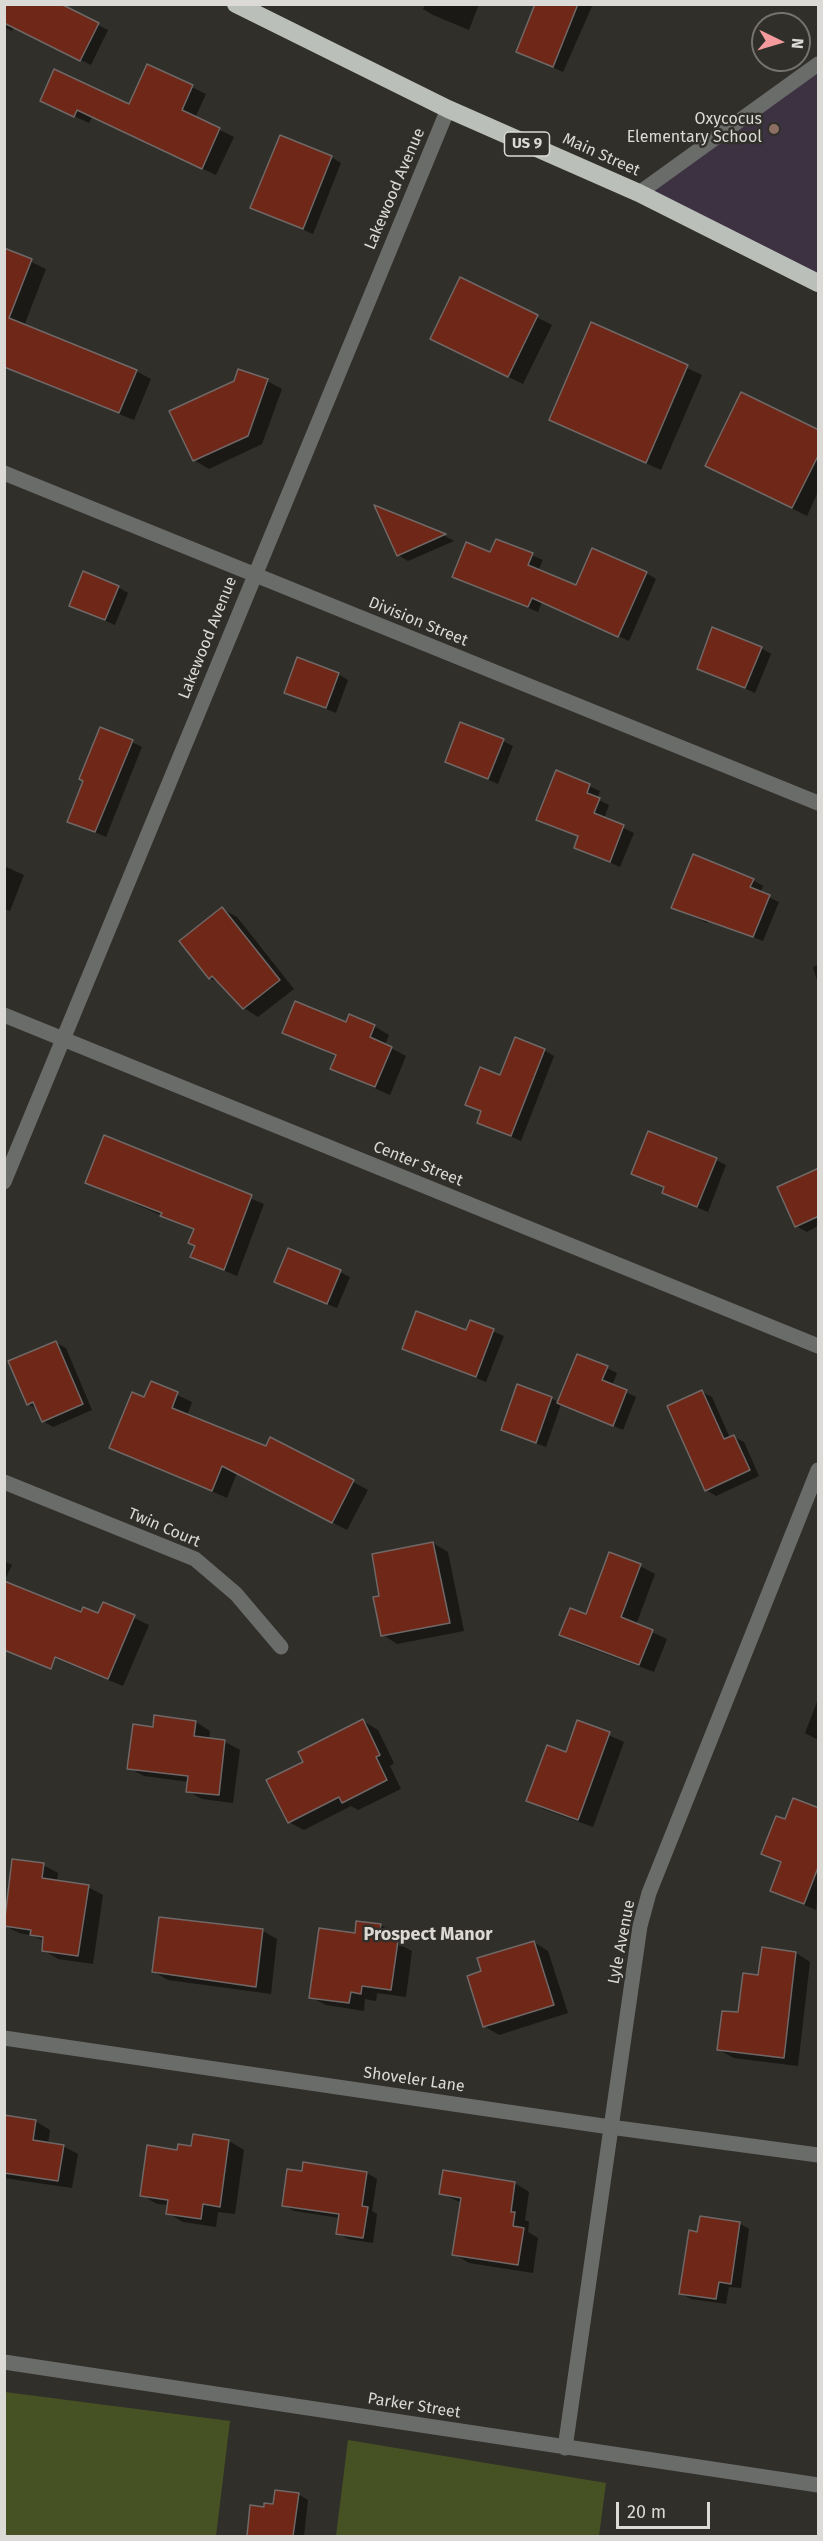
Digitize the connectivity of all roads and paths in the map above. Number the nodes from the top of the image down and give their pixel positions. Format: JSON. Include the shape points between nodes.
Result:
{"nodes":[{"id":1,"x":236,"y":4,"type":"edge"},
{"id":2,"x":819,"y":64,"type":"edge"},
{"id":3,"x":448,"y":109,"type":"junction"},
{"id":4,"x":639,"y":193,"type":"junction"},
{"id":5,"x":819,"y":283,"type":"edge"},
{"id":6,"x":4,"y":473,"type":"edge"},
{"id":7,"x":254,"y":575,"type":"junction"},
{"id":8,"x":819,"y":803,"type":"edge"},
{"id":9,"x":4,"y":1015,"type":"edge"},
{"id":10,"x":63,"y":1038,"type":"junction"},
{"id":11,"x":4,"y":1182,"type":"edge"},
{"id":12,"x":819,"y":1346,"type":"edge"},
{"id":13,"x":819,"y":1470,"type":"edge"},
{"id":14,"x":4,"y":1482,"type":"edge"},
{"id":15,"x":281,"y":1647,"type":"dead end"},
{"id":16,"x":4,"y":2038,"type":"edge"},
{"id":17,"x":610,"y":2127,"type":"junction"},
{"id":18,"x":819,"y":2155,"type":"edge"},
{"id":19,"x":4,"y":2362,"type":"edge"},
{"id":20,"x":564,"y":2448,"type":"junction"},
{"id":21,"x":819,"y":2485,"type":"edge"}],
"edges":[{"from":1,"to":3,"type":"highway","name":"Main Street","number":"US 9"},
{"from":2,"to":4,"type":"street"},
{"from":3,"to":4,"type":"highway","name":"Main Street","number":"US 9"},
{"from":3,"to":7,"type":"street","name":"Lakewood Avenue"},
{"from":4,"to":5,"type":"highway","name":"Main Street","number":"US 9"},
{"from":6,"to":7,"type":"street","name":"Division Street"},
{"from":7,"to":8,"type":"street","name":"Division Street"},
{"from":7,"to":10,"type":"street","name":"Lakewood Avenue"},
{"from":9,"to":10,"type":"street","name":"Center Street"},
{"from":10,"to":11,"type":"street","name":"Lakewood Avenue"},
{"from":10,"to":12,"type":"street","name":"Center Street"},
{"from":13,"to":17,"type":"street","name":"Lyle Avenue","via":[[649,1893],[640,1926]]},
{"from":14,"to":15,"type":"street","name":"Twin Court","via":[[195,1559],[236,1594]]},
{"from":16,"to":17,"type":"street","name":"Shoveler Lane"},
{"from":17,"to":18,"type":"street","name":"Shoveler Lane"},
{"from":17,"to":20,"type":"street","name":"Lyle Avenue"},
{"from":19,"to":20,"type":"street","name":"Parker Street"},
{"from":20,"to":21,"type":"street","name":"Parker Street"}]}
